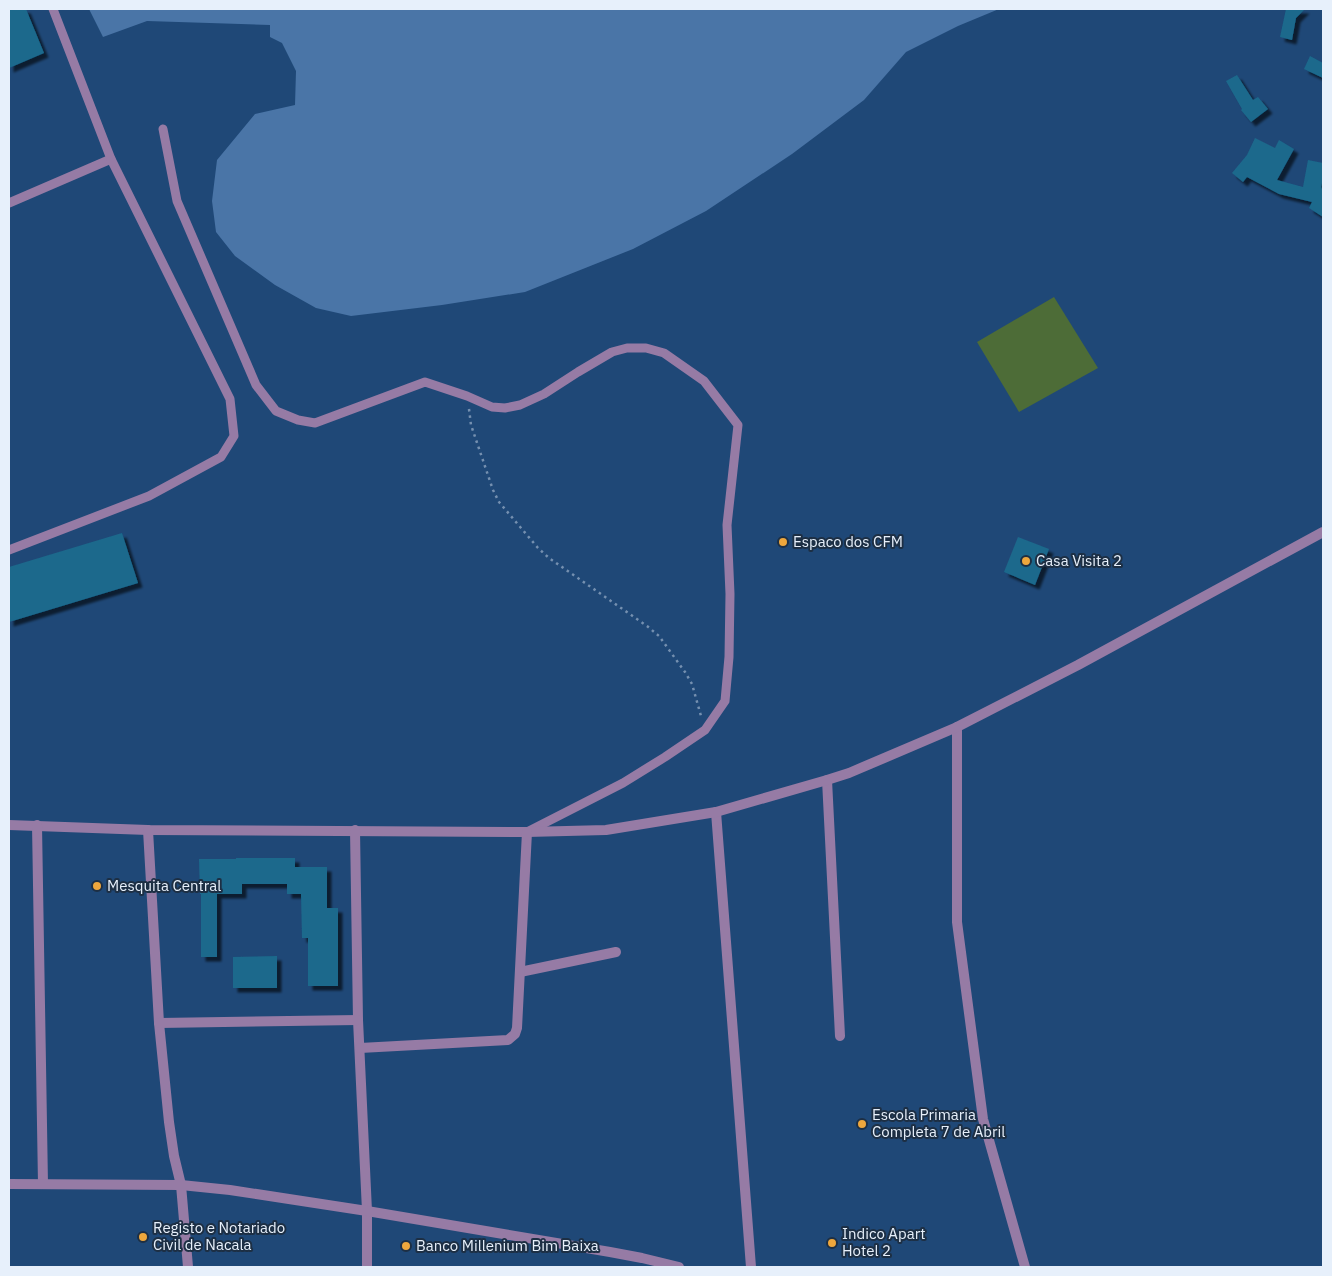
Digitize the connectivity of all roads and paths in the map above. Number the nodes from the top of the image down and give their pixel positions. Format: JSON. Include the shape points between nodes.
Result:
{"nodes":[{"id":1,"x":53,"y":9,"type":"edge"},
{"id":2,"x":163,"y":130,"type":"dead end"},
{"id":3,"x":111,"y":159,"type":"junction"},
{"id":4,"x":9,"y":203,"type":"edge"},
{"id":5,"x":467,"y":396,"type":"junction"},
{"id":6,"x":1323,"y":532,"type":"edge"},
{"id":7,"x":9,"y":550,"type":"edge"},
{"id":8,"x":957,"y":727,"type":"junction"},
{"id":9,"x":705,"y":730,"type":"junction"},
{"id":10,"x":827,"y":780,"type":"junction"},
{"id":11,"x":716,"y":812,"type":"junction"},
{"id":12,"x":9,"y":825,"type":"edge"},
{"id":13,"x":37,"y":825,"type":"junction"},
{"id":14,"x":148,"y":830,"type":"junction"},
{"id":15,"x":355,"y":830,"type":"junction"},
{"id":16,"x":527,"y":832,"type":"junction"},
{"id":17,"x":616,"y":952,"type":"dead end"},
{"id":18,"x":520,"y":972,"type":"junction"},
{"id":19,"x":358,"y":1020,"type":"junction"},
{"id":20,"x":159,"y":1024,"type":"junction"},
{"id":21,"x":840,"y":1036,"type":"dead end"},
{"id":22,"x":360,"y":1048,"type":"junction"},
{"id":23,"x":9,"y":1184,"type":"edge"},
{"id":24,"x":43,"y":1184,"type":"junction"},
{"id":25,"x":181,"y":1185,"type":"junction"},
{"id":26,"x":367,"y":1211,"type":"junction"},
{"id":27,"x":642,"y":1263,"type":"edge"},
{"id":28,"x":188,"y":1267,"type":"edge"},
{"id":29,"x":367,"y":1267,"type":"edge"},
{"id":30,"x":680,"y":1267,"type":"edge"},
{"id":31,"x":751,"y":1267,"type":"edge"},
{"id":32,"x":1025,"y":1267,"type":"edge"}],
"edges":[{"from":1,"to":3,"type":"lane"},
{"from":2,"to":5,"type":"lane","via":[[177,201],[256,385],[276,411],[315,423],[425,382]]},
{"from":3,"to":4,"type":"lane"},
{"from":3,"to":7,"type":"lane","via":[[230,399],[234,436],[221,457],[149,496]]},
{"from":5,"to":9,"type":"path","via":[[471,425],[499,502],[549,558],[659,636],[692,684]]},
{"from":5,"to":9,"type":"lane","via":[[492,407],[520,405],[612,352],[646,348],[664,354],[704,381],[738,425],[727,525],[730,603],[725,701]]},
{"from":6,"to":8,"type":"street"},
{"from":8,"to":10,"type":"street"},
{"from":8,"to":32,"type":"street","via":[[957,922],[982,1119]]},
{"from":9,"to":16,"type":"lane","via":[[623,783]]},
{"from":10,"to":11,"type":"street"},
{"from":10,"to":21,"type":"street"},
{"from":11,"to":16,"type":"street","via":[[606,830]]},
{"from":11,"to":31,"type":"street"},
{"from":12,"to":13,"type":"street"},
{"from":13,"to":14,"type":"street"},
{"from":13,"to":24,"type":"street"},
{"from":14,"to":15,"type":"street"},
{"from":14,"to":20,"type":"street"},
{"from":15,"to":16,"type":"street"},
{"from":15,"to":19,"type":"street"},
{"from":16,"to":18,"type":"street"},
{"from":17,"to":18,"type":"street"},
{"from":18,"to":22,"type":"street","via":[[516,1034],[508,1040]]},
{"from":19,"to":20,"type":"street"},
{"from":19,"to":22,"type":"street"},
{"from":20,"to":25,"type":"street","via":[[169,1122]]},
{"from":22,"to":26,"type":"street"},
{"from":23,"to":24,"type":"street"},
{"from":24,"to":25,"type":"street"},
{"from":25,"to":26,"type":"street"},
{"from":25,"to":28,"type":"street"},
{"from":26,"to":27,"type":"street"},
{"from":26,"to":29,"type":"street"},
{"from":27,"to":30,"type":"street"}]}
